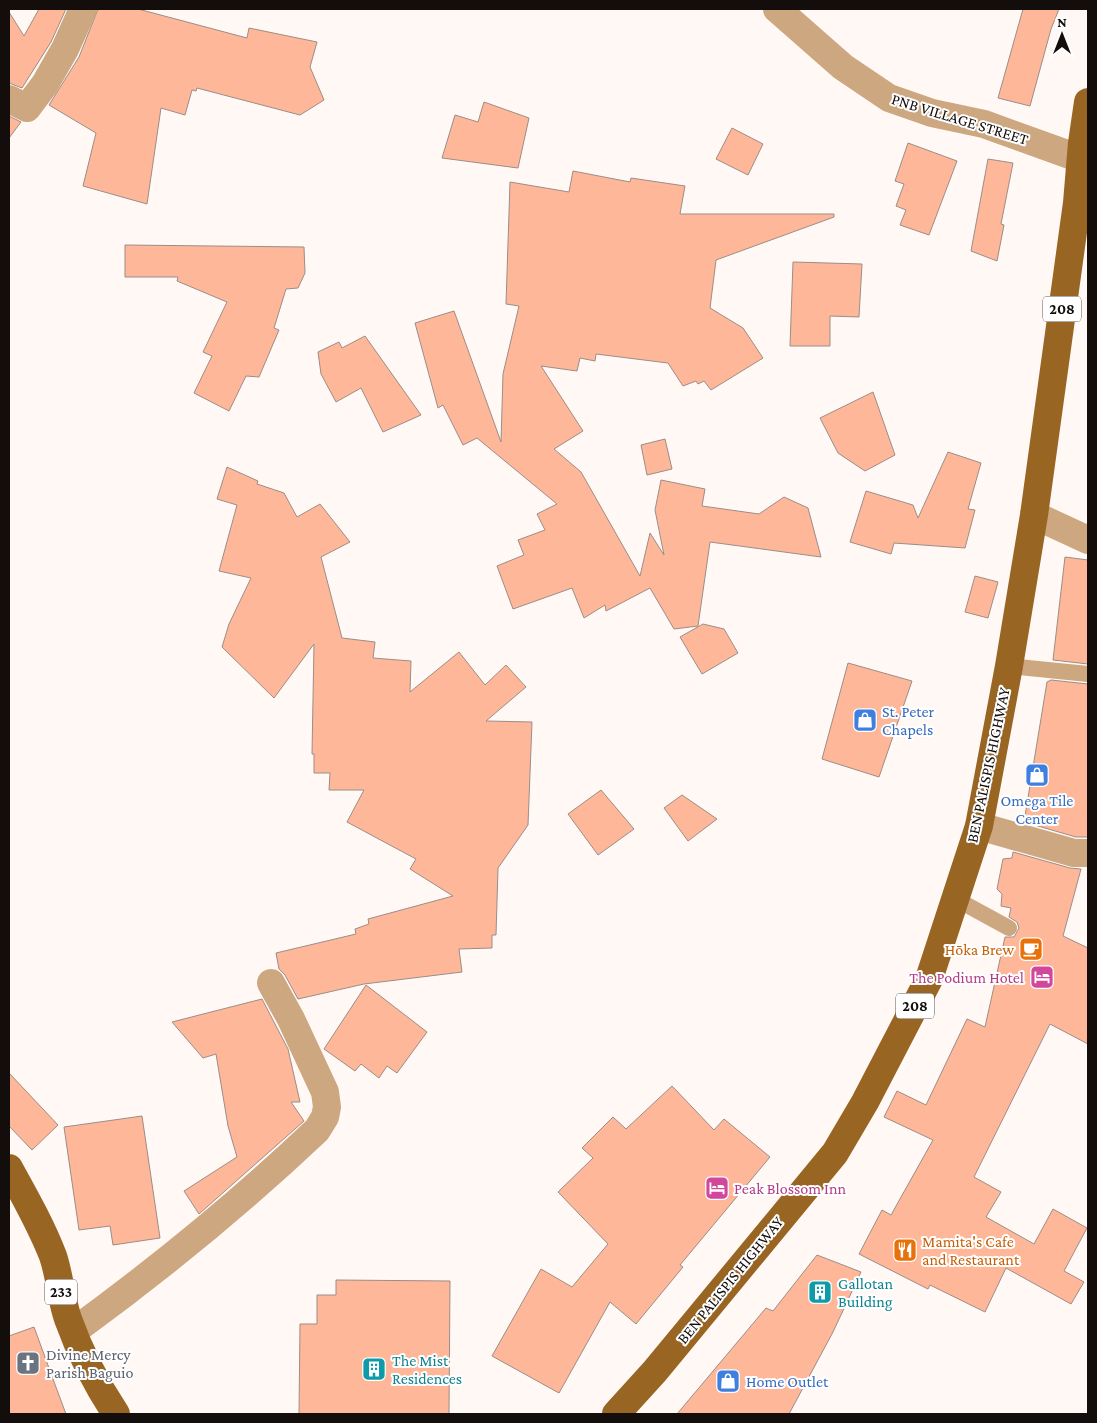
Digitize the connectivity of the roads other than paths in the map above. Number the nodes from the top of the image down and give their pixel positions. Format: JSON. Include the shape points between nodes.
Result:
{"nodes":[{"id":1,"x":83,"y":9,"type":"edge"},
{"id":2,"x":777,"y":9,"type":"edge"},
{"id":3,"x":9,"y":99,"type":"edge"},
{"id":4,"x":1088,"y":102,"type":"edge"},
{"id":5,"x":1083,"y":148,"type":"edge"},
{"id":6,"x":1083,"y":203,"type":"edge"},
{"id":7,"x":1034,"y":515,"type":"junction"},
{"id":8,"x":1088,"y":540,"type":"edge"},
{"id":9,"x":1009,"y":666,"type":"junction"},
{"id":10,"x":1088,"y":674,"type":"edge"},
{"id":11,"x":979,"y":826,"type":"junction"},
{"id":12,"x":1088,"y":853,"type":"edge"},
{"id":13,"x":954,"y":898,"type":"junction"},
{"id":14,"x":1009,"y":928,"type":"dead end"},
{"id":15,"x":271,"y":983,"type":"dead end"},
{"id":16,"x":9,"y":1168,"type":"edge"},
{"id":17,"x":74,"y":1331,"type":"junction"},
{"id":18,"x":116,"y":1414,"type":"edge"},
{"id":19,"x":616,"y":1414,"type":"edge"}],
"edges":[{"from":1,"to":3,"type":"street","via":[[65,49],[27,108]]},
{"from":2,"to":5,"type":"street","name":"PNB VILLAGE STREET","via":[[843,67],[889,98],[932,113]]},
{"from":4,"to":5,"type":"main road","name":"BEN PALISPIS HIGHWAY","number":"208"},
{"from":5,"to":6,"type":"main road","name":"BEN PALISPIS HIGHWAY","number":"208"},
{"from":6,"to":7,"type":"main road","name":"BEN PALISPIS HIGHWAY","number":"208"},
{"from":7,"to":8,"type":"street"},
{"from":7,"to":9,"type":"main road","name":"BEN PALISPIS HIGHWAY","number":"208"},
{"from":9,"to":10,"type":"lane"},
{"from":9,"to":11,"type":"main road","name":"BEN PALISPIS HIGHWAY","number":"208"},
{"from":11,"to":12,"type":"street","via":[[1074,853]]},
{"from":11,"to":13,"type":"main road","name":"BEN PALISPIS HIGHWAY","number":"208"},
{"from":13,"to":14,"type":"lane"},
{"from":13,"to":19,"type":"main road","name":"BEN PALISPIS HIGHWAY","number":"208","via":[[929,978],[865,1102],[835,1152]]},
{"from":15,"to":17,"type":"street","via":[[325,1092],[325,1117],[317,1130],[226,1211],[149,1276]]},
{"from":16,"to":17,"type":"main road","number":"233","via":[[39,1222],[54,1258],[68,1319]]},
{"from":17,"to":18,"type":"main road","number":"233","via":[[101,1391]]}]}
